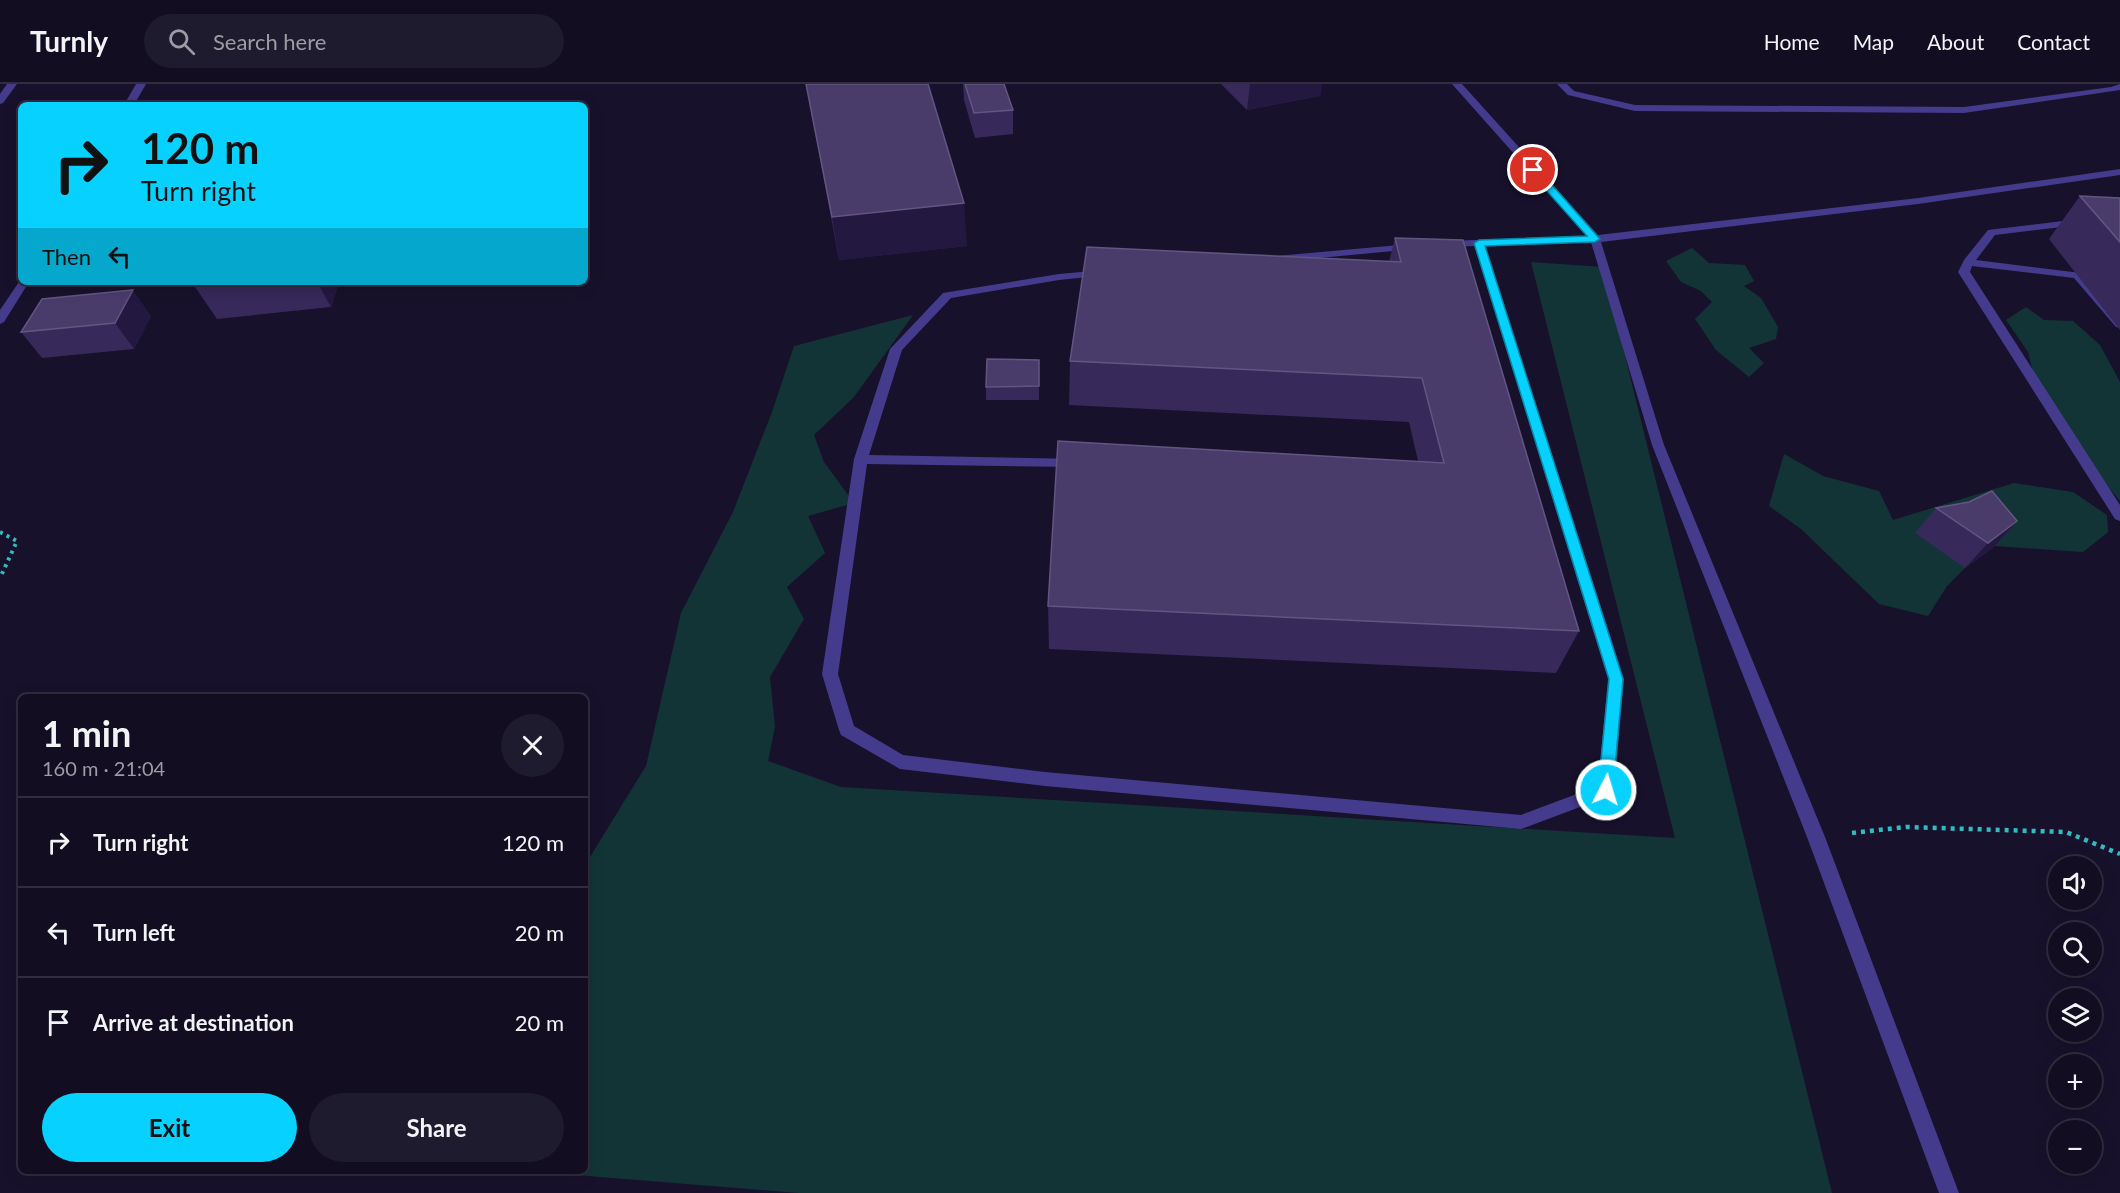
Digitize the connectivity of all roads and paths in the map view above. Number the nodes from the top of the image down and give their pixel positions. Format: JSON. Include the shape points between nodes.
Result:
{"nodes":[{"id":1,"x":12,"y":84,"type":"edge"},
{"id":2,"x":141,"y":84,"type":"edge"},
{"id":3,"x":1457,"y":84,"type":"edge"},
{"id":4,"x":1562,"y":84,"type":"edge"},
{"id":5,"x":2120,"y":87,"type":"edge"},
{"id":6,"x":0,"y":101,"type":"edge"},
{"id":7,"x":131,"y":102,"type":"edge"},
{"id":8,"x":2120,"y":172,"type":"edge"},
{"id":9,"x":2120,"y":221,"type":"edge"},
{"id":10,"x":1595,"y":239,"type":"junction"},
{"id":11,"x":1479,"y":243,"type":"junction"},
{"id":12,"x":1258,"y":260,"type":"edge"},
{"id":13,"x":1968,"y":262,"type":"junction"},
{"id":14,"x":1118,"y":272,"type":"edge"},
{"id":15,"x":21,"y":285,"type":"edge"},
{"id":16,"x":0,"y":320,"type":"edge"},
{"id":17,"x":2120,"y":324,"type":"edge"},
{"id":18,"x":861,"y":459,"type":"junction"},
{"id":19,"x":1097,"y":464,"type":"edge"},
{"id":20,"x":2120,"y":516,"type":"edge"},
{"id":21,"x":0,"y":532,"type":"edge"},
{"id":22,"x":0,"y":578,"type":"edge"},
{"id":23,"x":1816,"y":837,"type":"junction"},
{"id":24,"x":2120,"y":854,"type":"edge"},
{"id":25,"x":1949,"y":1193,"type":"edge"}],
"edges":[{"from":1,"to":6,"type":"lane"},
{"from":2,"to":7,"type":"lane"},
{"from":3,"to":10,"type":"lane"},
{"from":4,"to":5,"type":"lane","via":[[1571,93],[1635,108],[1682,109],[1964,110]]},
{"from":8,"to":10,"type":"lane","via":[[1918,201]]},
{"from":9,"to":13,"type":"lane","via":[[2096,220],[1992,232]]},
{"from":10,"to":11,"type":"lane"},
{"from":10,"to":23,"type":"lane","via":[[1658,445]]},
{"from":11,"to":12,"type":"lane"},
{"from":11,"to":18,"type":"lane","via":[[1616,679],[1606,790],[1521,822],[1045,780],[900,762],[847,730],[830,674]]},
{"from":13,"to":17,"type":"lane","via":[[2077,275]]},
{"from":13,"to":20,"type":"lane","via":[[1964,272]]},
{"from":14,"to":18,"type":"lane","via":[[947,295],[896,349]]},
{"from":15,"to":16,"type":"lane"},
{"from":18,"to":19,"type":"lane"},
{"from":21,"to":22,"type":"path","via":[[17,541]]},
{"from":23,"to":24,"type":"path","via":[[1906,827],[2066,832]]},
{"from":23,"to":25,"type":"lane"}]}
